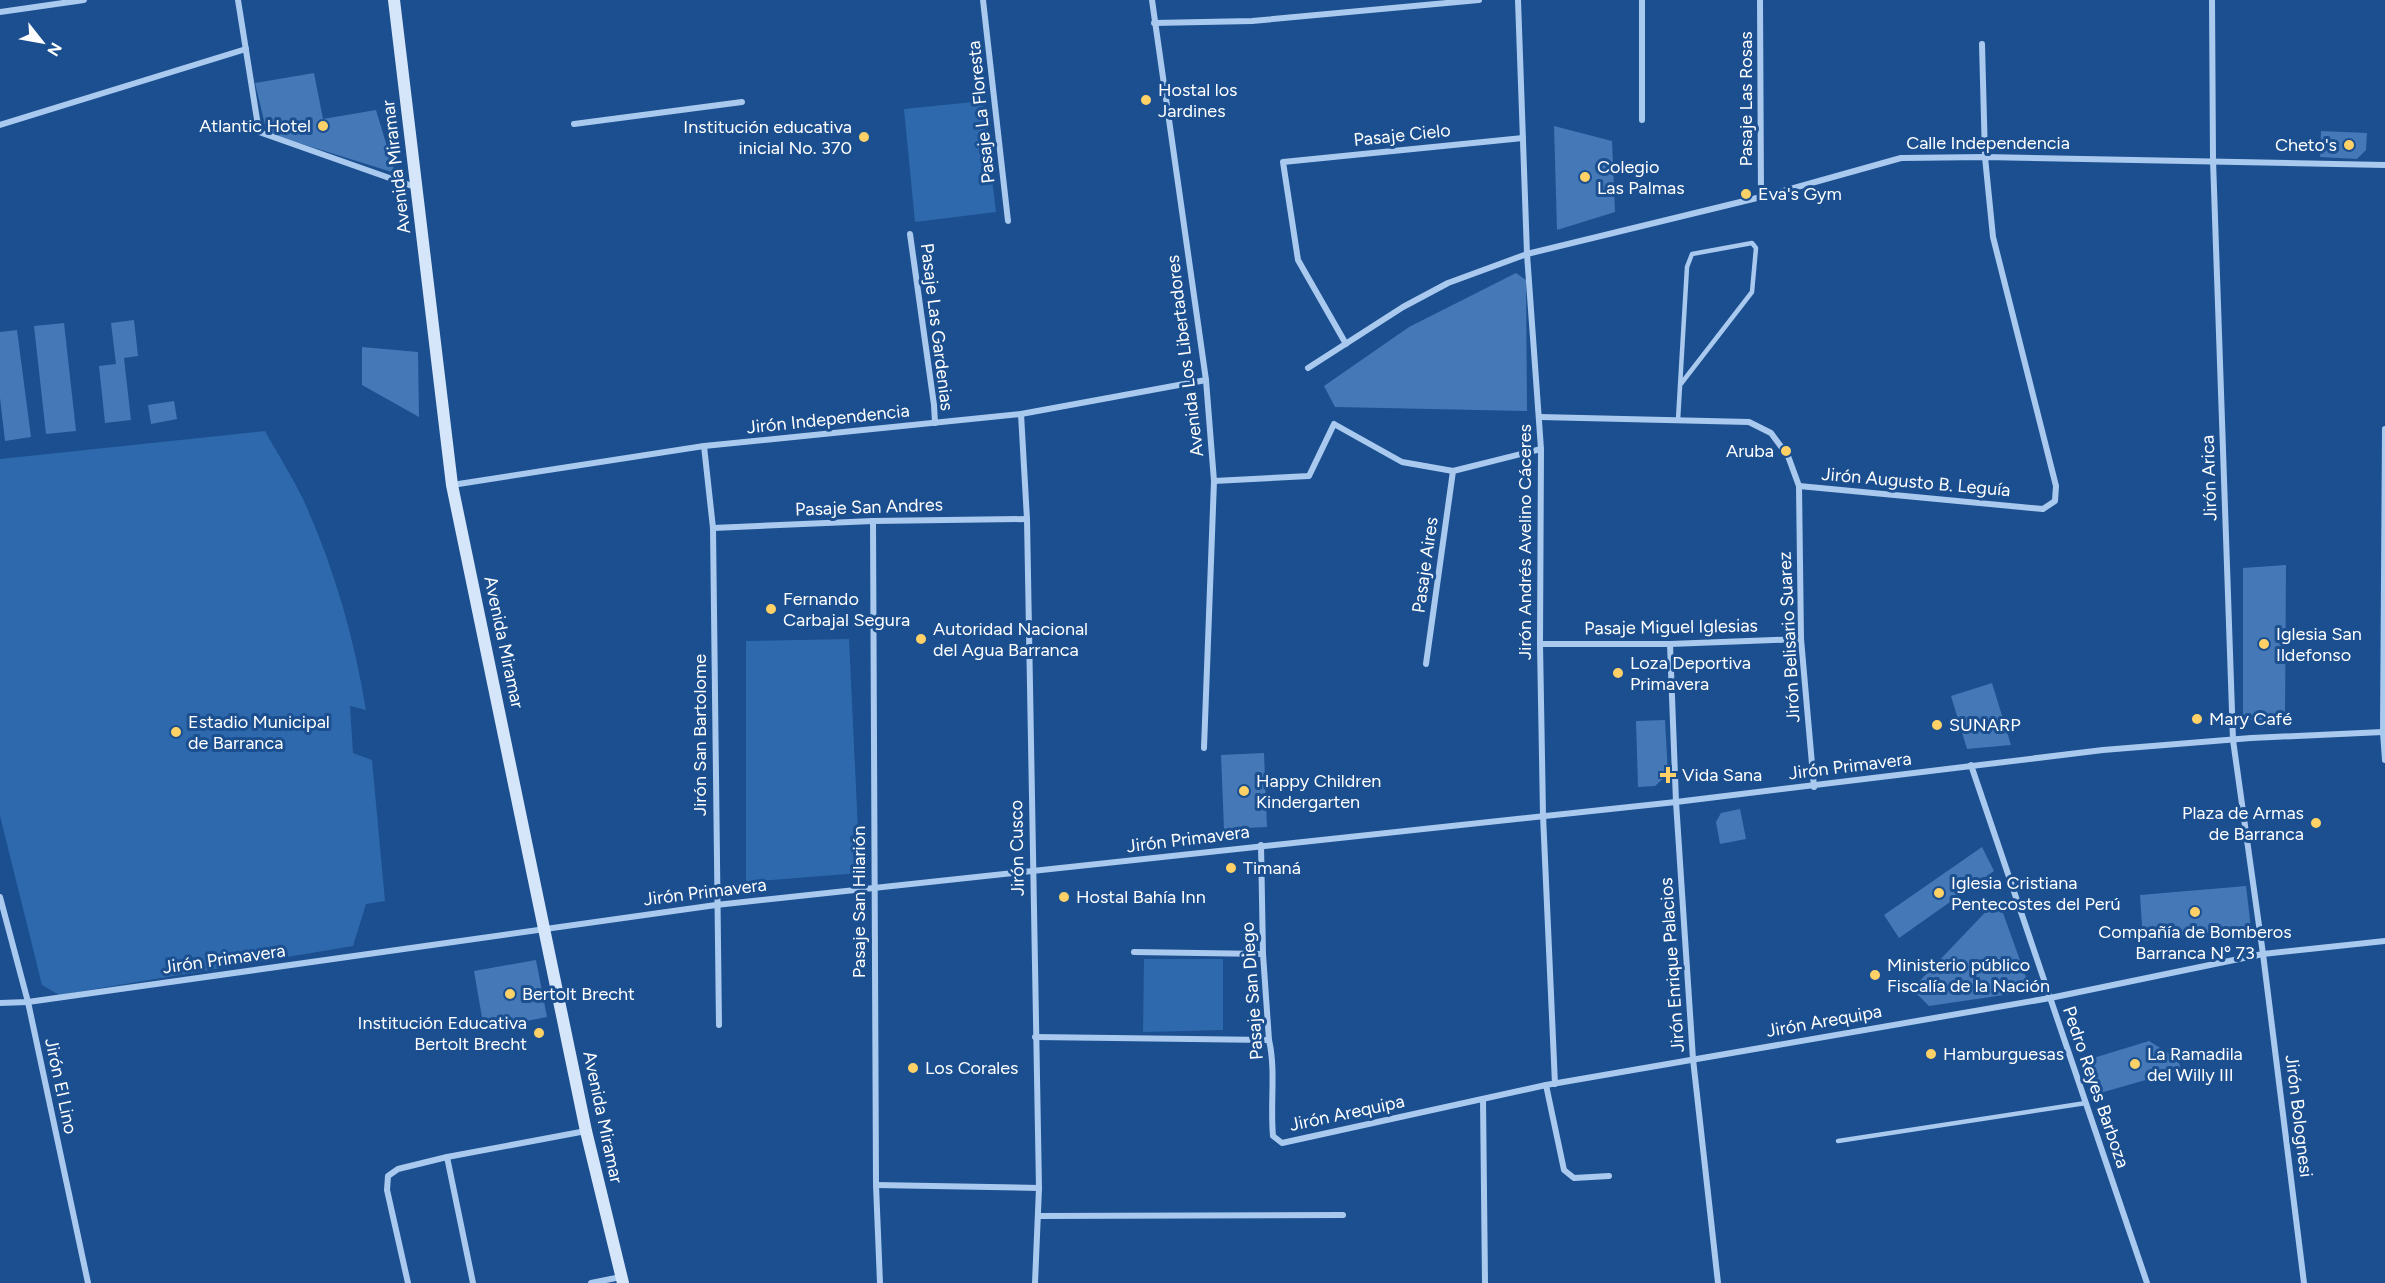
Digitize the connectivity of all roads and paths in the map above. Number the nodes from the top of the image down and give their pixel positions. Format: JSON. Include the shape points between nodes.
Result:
{"nodes":[{"id":1,"x":84,"y":0,"type":"edge"},
{"id":2,"x":238,"y":0,"type":"edge"},
{"id":3,"x":394,"y":0,"type":"edge"},
{"id":4,"x":983,"y":0,"type":"edge"},
{"id":5,"x":1152,"y":0,"type":"edge"},
{"id":6,"x":1479,"y":0,"type":"edge"},
{"id":7,"x":1518,"y":0,"type":"edge"},
{"id":8,"x":1642,"y":0,"type":"edge"},
{"id":9,"x":1760,"y":0,"type":"edge"},
{"id":10,"x":2212,"y":0,"type":"edge"},
{"id":11,"x":74,"y":1,"type":"edge"},
{"id":12,"x":0,"y":12,"type":"edge"},
{"id":13,"x":1154,"y":23,"type":"junction"},
{"id":14,"x":1982,"y":44,"type":"dead end"},
{"id":15,"x":246,"y":49,"type":"junction"},
{"id":16,"x":742,"y":102,"type":"dead end"},
{"id":17,"x":1642,"y":120,"type":"dead end"},
{"id":18,"x":574,"y":124,"type":"dead end"},
{"id":19,"x":0,"y":126,"type":"edge"},
{"id":20,"x":1523,"y":138,"type":"junction"},
{"id":21,"x":1985,"y":157,"type":"junction"},
{"id":22,"x":2213,"y":160,"type":"junction"},
{"id":23,"x":2385,"y":165,"type":"edge"},
{"id":24,"x":416,"y":188,"type":"junction"},
{"id":25,"x":1761,"y":197,"type":"junction"},
{"id":26,"x":1008,"y":221,"type":"dead end"},
{"id":27,"x":910,"y":234,"type":"dead end"},
{"id":28,"x":1527,"y":254,"type":"junction"},
{"id":29,"x":1346,"y":344,"type":"junction"},
{"id":30,"x":1308,"y":368,"type":"dead end"},
{"id":31,"x":1206,"y":380,"type":"junction"},
{"id":32,"x":1680,"y":385,"type":"junction"},
{"id":33,"x":1020,"y":414,"type":"junction"},
{"id":34,"x":1540,"y":417,"type":"junction"},
{"id":35,"x":1678,"y":420,"type":"junction"},
{"id":36,"x":935,"y":423,"type":"junction"},
{"id":37,"x":2385,"y":429,"type":"edge"},
{"id":38,"x":704,"y":446,"type":"junction"},
{"id":39,"x":1541,"y":449,"type":"junction"},
{"id":40,"x":1453,"y":471,"type":"junction"},
{"id":41,"x":1214,"y":481,"type":"junction"},
{"id":42,"x":452,"y":485,"type":"junction"},
{"id":43,"x":1798,"y":486,"type":"junction"},
{"id":44,"x":1027,"y":519,"type":"junction"},
{"id":45,"x":873,"y":521,"type":"junction"},
{"id":46,"x":713,"y":528,"type":"junction"},
{"id":47,"x":1801,"y":639,"type":"junction"},
{"id":48,"x":1540,"y":644,"type":"junction"},
{"id":49,"x":1670,"y":644,"type":"junction"},
{"id":50,"x":1426,"y":664,"type":"dead end"},
{"id":51,"x":2383,"y":732,"type":"junction"},
{"id":52,"x":2233,"y":740,"type":"junction"},
{"id":53,"x":1204,"y":748,"type":"dead end"},
{"id":54,"x":2385,"y":760,"type":"edge"},
{"id":55,"x":1971,"y":765,"type":"junction"},
{"id":56,"x":1814,"y":787,"type":"junction"},
{"id":57,"x":1677,"y":802,"type":"junction"},
{"id":58,"x":1543,"y":815,"type":"junction"},
{"id":59,"x":1261,"y":845,"type":"junction"},
{"id":60,"x":1033,"y":872,"type":"junction"},
{"id":61,"x":874,"y":889,"type":"junction"},
{"id":62,"x":0,"y":897,"type":"edge"},
{"id":63,"x":716,"y":905,"type":"junction"},
{"id":64,"x":545,"y":929,"type":"junction"},
{"id":65,"x":2385,"y":941,"type":"edge"},
{"id":66,"x":1134,"y":952,"type":"dead end"},
{"id":67,"x":1263,"y":954,"type":"junction"},
{"id":68,"x":2263,"y":954,"type":"junction"},
{"id":69,"x":2050,"y":998,"type":"junction"},
{"id":70,"x":28,"y":1002,"type":"junction"},
{"id":71,"x":0,"y":1003,"type":"edge"},
{"id":72,"x":719,"y":1025,"type":"dead end"},
{"id":73,"x":1035,"y":1037,"type":"junction"},
{"id":74,"x":1269,"y":1040,"type":"junction"},
{"id":75,"x":1693,"y":1059,"type":"junction"},
{"id":76,"x":1555,"y":1084,"type":"junction"},
{"id":77,"x":1546,"y":1085,"type":"junction"},
{"id":78,"x":1483,"y":1099,"type":"junction"},
{"id":79,"x":2086,"y":1103,"type":"junction"},
{"id":80,"x":586,"y":1131,"type":"junction"},
{"id":81,"x":1273,"y":1136,"type":"joint"},
{"id":82,"x":1838,"y":1141,"type":"dead end"},
{"id":83,"x":447,"y":1157,"type":"junction"},
{"id":84,"x":1609,"y":1176,"type":"dead end"},
{"id":85,"x":876,"y":1185,"type":"junction"},
{"id":86,"x":1039,"y":1188,"type":"junction"},
{"id":87,"x":1343,"y":1215,"type":"dead end"},
{"id":88,"x":1038,"y":1216,"type":"junction"},
{"id":89,"x":622,"y":1280,"type":"edge"},
{"id":90,"x":88,"y":1283,"type":"edge"},
{"id":91,"x":408,"y":1283,"type":"edge"},
{"id":92,"x":473,"y":1283,"type":"edge"},
{"id":93,"x":591,"y":1283,"type":"edge"},
{"id":94,"x":880,"y":1283,"type":"edge"},
{"id":95,"x":1035,"y":1283,"type":"edge"},
{"id":96,"x":1485,"y":1283,"type":"edge"},
{"id":97,"x":1718,"y":1283,"type":"edge"},
{"id":98,"x":2147,"y":1283,"type":"edge"},
{"id":99,"x":2304,"y":1283,"type":"edge"}],
"edges":[{"from":1,"to":11,"type":"street"},
{"from":2,"to":15,"type":"street"},
{"from":3,"to":24,"type":"street","name":"Avenida Miramar"},
{"from":4,"to":26,"type":"street","name":"Pasaje La Floresta"},
{"from":5,"to":13,"type":"street","name":"Avenida Los Libertadores"},
{"from":6,"to":13,"type":"street","via":[[1252,21]]},
{"from":7,"to":20,"type":"street","name":"Jirón Andrés Avelino Cáceres"},
{"from":8,"to":17,"type":"street"},
{"from":9,"to":25,"type":"street","name":"Pasaje Las Rosas"},
{"from":10,"to":22,"type":"street","name":"Jirón Arica"},
{"from":11,"to":12,"type":"street"},
{"from":13,"to":31,"type":"street","name":"Avenida Los Libertadores"},
{"from":14,"to":21,"type":"street"},
{"from":15,"to":19,"type":"street"},
{"from":15,"to":24,"type":"street","via":[[259,132]]},
{"from":16,"to":18,"type":"street"},
{"from":20,"to":28,"type":"street","name":"Jirón Andrés Avelino Cáceres"},
{"from":20,"to":29,"type":"street","name":"Pasaje Cielo","via":[[1283,162],[1298,261]]},
{"from":21,"to":22,"type":"street","name":"Calle Independencia"},
{"from":21,"to":25,"type":"street","name":"Calle Independencia","via":[[1901,158]]},
{"from":21,"to":43,"type":"street","name":"Jirón Augusto B. Leguía","via":[[1993,237],[2056,486],[2055,501],[2043,509]]},
{"from":22,"to":23,"type":"street","name":"Calle Independencia"},
{"from":22,"to":52,"type":"street","name":"Jirón Arica"},
{"from":24,"to":42,"type":"street","name":"Avenida Miramar"},
{"from":25,"to":28,"type":"street","name":"Calle Independencia"},
{"from":27,"to":36,"type":"street","name":"Pasaje Las Gardenias"},
{"from":28,"to":29,"type":"street","name":"Calle Independencia","via":[[1448,283]]},
{"from":28,"to":34,"type":"street","name":"Jirón Andrés Avelino Cáceres"},
{"from":29,"to":30,"type":"street","name":"Calle Independencia"},
{"from":31,"to":33,"type":"street","name":"Jirón Independencia"},
{"from":31,"to":41,"type":"street","name":"Avenida Los Libertadores"},
{"from":32,"to":32,"type":"lane","via":[[1752,292],[1756,248],[1752,243],[1692,254]]},
{"from":32,"to":35,"type":"lane"},
{"from":33,"to":36,"type":"street","name":"Jirón Independencia"},
{"from":33,"to":44,"type":"street","name":"Jirón Cusco"},
{"from":34,"to":35,"type":"street","name":"Jirón Augusto B. Leguía"},
{"from":34,"to":39,"type":"street","name":"Jirón Andrés Avelino Cáceres"},
{"from":35,"to":43,"type":"street","name":"Jirón Augusto B. Leguía","via":[[1749,422],[1771,433],[1788,456]]},
{"from":36,"to":38,"type":"street","name":"Jirón Independencia"},
{"from":37,"to":51,"type":"street"},
{"from":38,"to":42,"type":"street","name":"Jirón Independencia"},
{"from":38,"to":46,"type":"street","name":"Jirón San Bartolome"},
{"from":39,"to":40,"type":"street"},
{"from":39,"to":48,"type":"street","name":"Jirón Andrés Avelino Cáceres"},
{"from":40,"to":41,"type":"street","via":[[1402,462],[1334,424],[1309,476]]},
{"from":40,"to":50,"type":"street","name":"Pasaje Aires"},
{"from":41,"to":53,"type":"street","name":"Avenida Los Libertadores"},
{"from":42,"to":64,"type":"street","name":"Avenida Miramar"},
{"from":43,"to":47,"type":"street","name":"Jirón Belisario Suarez"},
{"from":44,"to":45,"type":"street","name":"Pasaje San Andres"},
{"from":44,"to":60,"type":"street","name":"Jirón Cusco"},
{"from":45,"to":46,"type":"street","name":"Pasaje San Andres"},
{"from":45,"to":61,"type":"street","name":"Pasaje San Hilarión"},
{"from":46,"to":63,"type":"street","name":"Jirón San Bartolome"},
{"from":47,"to":49,"type":"street","name":"Pasaje Miguel Iglesias"},
{"from":47,"to":56,"type":"street","name":"Jirón Belisario Suarez"},
{"from":48,"to":49,"type":"street","name":"Pasaje Miguel Iglesias"},
{"from":48,"to":58,"type":"street","name":"Jirón Andrés Avelino Cáceres"},
{"from":49,"to":57,"type":"street","name":"Jirón Enrique Palacios"},
{"from":51,"to":52,"type":"street","name":"Jirón Primavera"},
{"from":51,"to":54,"type":"street"},
{"from":52,"to":55,"type":"street","name":"Jirón Primavera"},
{"from":52,"to":68,"type":"street","name":"Jirón Arica"},
{"from":55,"to":56,"type":"street","name":"Jirón Primavera"},
{"from":55,"to":69,"type":"street","name":"Pedro Reyes Barboza"},
{"from":56,"to":57,"type":"street","name":"Jirón Primavera"},
{"from":57,"to":58,"type":"street","name":"Jirón Primavera"},
{"from":57,"to":75,"type":"street","name":"Jirón Enrique Palacios"},
{"from":58,"to":59,"type":"street","name":"Jirón Primavera"},
{"from":58,"to":76,"type":"street","name":"Jirón Andrés Avelino Cáceres"},
{"from":59,"to":60,"type":"street","name":"Jirón Primavera"},
{"from":59,"to":67,"type":"street","name":"Pasaje San Diego"},
{"from":60,"to":61,"type":"street","name":"Jirón Primavera"},
{"from":60,"to":73,"type":"street","name":"Jirón Cusco"},
{"from":61,"to":63,"type":"street","name":"Jirón Primavera"},
{"from":61,"to":85,"type":"street","name":"Pasaje San Hilarión"},
{"from":62,"to":70,"type":"street","name":"Jirón El Lino"},
{"from":63,"to":64,"type":"street","name":"Jirón Primavera"},
{"from":63,"to":72,"type":"street","name":"Jirón San Bartolome"},
{"from":64,"to":70,"type":"street","name":"Jirón Primavera"},
{"from":64,"to":80,"type":"street","name":"Avenida Miramar"},
{"from":65,"to":68,"type":"street","name":"Jirón Arequipa"},
{"from":66,"to":67,"type":"street"},
{"from":67,"to":74,"type":"street","name":"Pasaje San Diego"},
{"from":68,"to":69,"type":"street","name":"Jirón Arequipa"},
{"from":68,"to":99,"type":"street","name":"Jirón Bolognesi"},
{"from":69,"to":75,"type":"street","name":"Jirón Arequipa"},
{"from":69,"to":79,"type":"street","name":"Pedro Reyes Barboza"},
{"from":70,"to":71,"type":"street","name":"Jirón Primavera"},
{"from":70,"to":90,"type":"street","name":"Jirón El Lino"},
{"from":73,"to":74,"type":"street"},
{"from":73,"to":86,"type":"street","name":"Jirón Cusco"},
{"from":74,"to":81,"type":"street","name":"Pasaje San Diego"},
{"from":75,"to":76,"type":"street","name":"Jirón Arequipa"},
{"from":75,"to":97,"type":"street","name":"Jirón Enrique Palacios"},
{"from":76,"to":77,"type":"street","name":"Jirón Arequipa"},
{"from":77,"to":78,"type":"street","name":"Jirón Arequipa"},
{"from":77,"to":84,"type":"street","via":[[1564,1170],[1574,1178]]},
{"from":78,"to":81,"type":"street","name":"Jirón Arequipa","via":[[1282,1143]]},
{"from":78,"to":96,"type":"street"},
{"from":79,"to":82,"type":"lane"},
{"from":79,"to":98,"type":"street","name":"Pedro Reyes Barboza"},
{"from":80,"to":83,"type":"street"},
{"from":80,"to":89,"type":"street","name":"Avenida Miramar"},
{"from":83,"to":91,"type":"street","via":[[398,1169],[388,1176],[387,1190]]},
{"from":83,"to":92,"type":"street"},
{"from":85,"to":86,"type":"street"},
{"from":85,"to":94,"type":"street","name":"Pasaje San Hilarión"},
{"from":86,"to":88,"type":"street","name":"Jirón Cusco"},
{"from":87,"to":88,"type":"street"},
{"from":88,"to":95,"type":"street","name":"Jirón Cusco"},
{"from":89,"to":93,"type":"street"}]}
